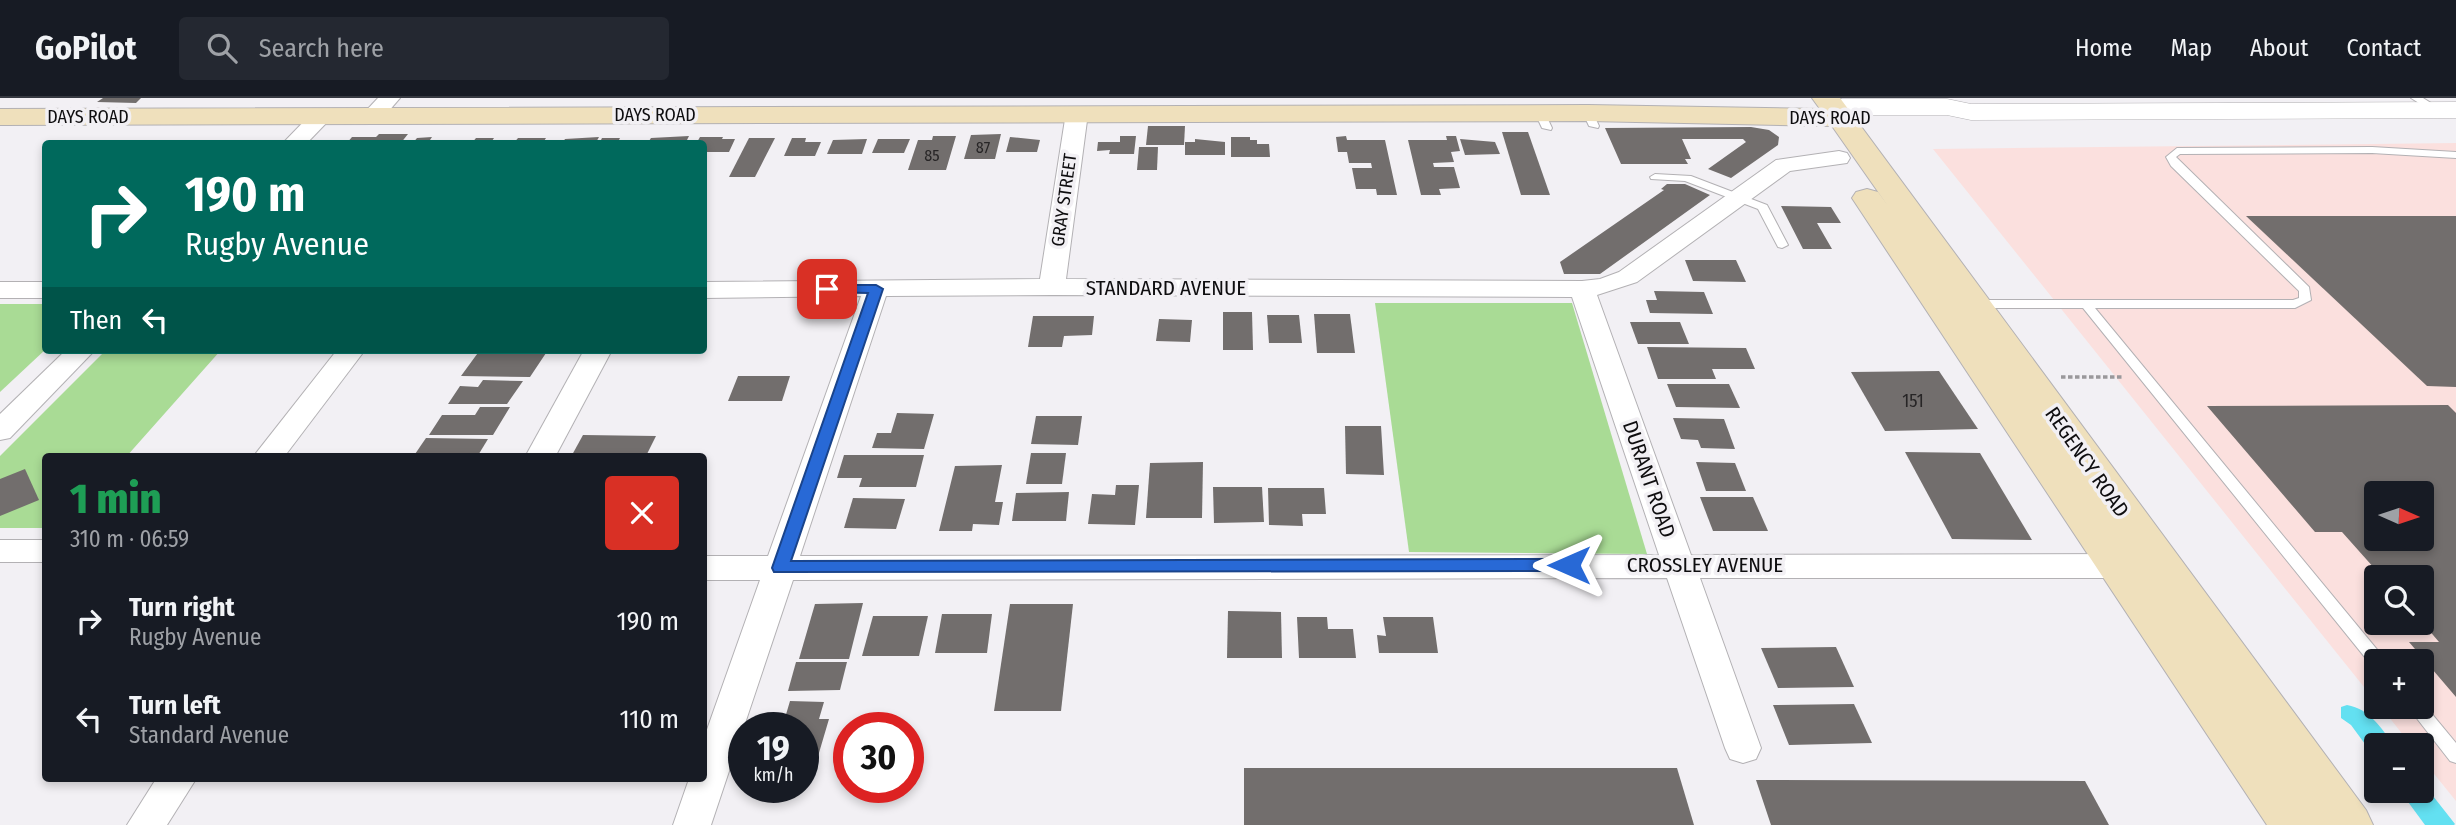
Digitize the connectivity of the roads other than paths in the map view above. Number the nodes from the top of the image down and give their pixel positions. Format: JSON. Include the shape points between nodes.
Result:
{"nodes":[{"id":1,"x":2436,"y":106,"type":"edge"},
{"id":2,"x":382,"y":107,"type":"edge"},
{"id":3,"x":1688,"y":113,"type":"junction"},
{"id":4,"x":1077,"y":114,"type":"junction"},
{"id":5,"x":323,"y":115,"type":"junction"},
{"id":6,"x":0,"y":117,"type":"edge"},
{"id":7,"x":1755,"y":117,"type":"junction"},
{"id":8,"x":1824,"y":119,"type":"edge"},
{"id":9,"x":297,"y":140,"type":"edge"},
{"id":10,"x":2456,"y":155,"type":"edge"},
{"id":11,"x":1655,"y":177,"type":"dead end"},
{"id":12,"x":1737,"y":197,"type":"junction"},
{"id":13,"x":1782,"y":245,"type":"dead end"},
{"id":14,"x":1052,"y":287,"type":"junction"},
{"id":15,"x":876,"y":289,"type":"junction"},
{"id":16,"x":1582,"y":289,"type":"junction"},
{"id":17,"x":0,"y":290,"type":"edge"},
{"id":18,"x":42,"y":290,"type":"edge"},
{"id":19,"x":707,"y":290,"type":"edge"},
{"id":20,"x":1957,"y":304,"type":"junction"},
{"id":21,"x":2086,"y":304,"type":"junction"},
{"id":22,"x":78,"y":354,"type":"edge"},
{"id":23,"x":348,"y":354,"type":"edge"},
{"id":24,"x":596,"y":354,"type":"edge"},
{"id":25,"x":0,"y":430,"type":"edge"},
{"id":26,"x":271,"y":453,"type":"edge"},
{"id":27,"x":542,"y":453,"type":"edge"},
{"id":28,"x":0,"y":551,"type":"edge"},
{"id":29,"x":42,"y":551,"type":"edge"},
{"id":30,"x":1679,"y":565,"type":"junction"},
{"id":31,"x":2139,"y":566,"type":"junction"},
{"id":32,"x":707,"y":568,"type":"edge"},
{"id":33,"x":780,"y":568,"type":"junction"},
{"id":34,"x":2367,"y":649,"type":"edge"},
{"id":35,"x":2426,"y":719,"type":"edge"},
{"id":36,"x":1743,"y":748,"type":"dead end"},
{"id":37,"x":2456,"y":756,"type":"edge"},
{"id":38,"x":707,"y":781,"type":"edge"},
{"id":39,"x":175,"y":782,"type":"edge"},
{"id":40,"x":707,"y":782,"type":"edge"},
{"id":41,"x":146,"y":825,"type":"edge"},
{"id":42,"x":692,"y":825,"type":"edge"},
{"id":43,"x":2295,"y":825,"type":"edge"},
{"id":44,"x":2348,"y":825,"type":"edge"}],
"edges":[{"from":1,"to":8,"type":"street","name":"DAYS ROAD","via":[[1971,112],[1953,117]]},
{"from":2,"to":4,"type":"main road","name":"DAYS ROAD"},
{"from":2,"to":5,"type":"main road","name":"DAYS ROAD"},
{"from":3,"to":4,"type":"main road","name":"DAYS ROAD","via":[[1543,121]]},
{"from":3,"to":7,"type":"main road","name":"DAYS ROAD"},
{"from":3,"to":8,"type":"main road","name":"DAYS ROAD","via":[[1707,108]]},
{"from":4,"to":14,"type":"street","name":"GRAY STREET"},
{"from":5,"to":6,"type":"main road","name":"DAYS ROAD"},
{"from":5,"to":9,"type":"street"},
{"from":7,"to":8,"type":"main road","name":"DAYS ROAD"},
{"from":7,"to":8,"type":"main road","via":[[1806,132]]},
{"from":8,"to":12,"type":"street","via":[[1784,164]]},
{"from":8,"to":20,"type":"main road","name":"REGENCY ROAD"},
{"from":10,"to":21,"type":"lane","via":[[2372,149],[2177,151],[2171,157],[2175,164],[2305,290],[2305,300],[2295,304]]},
{"from":11,"to":12,"type":"lane","via":[[1688,178]]},
{"from":12,"to":13,"type":"lane","via":[[1763,207]]},
{"from":12,"to":16,"type":"street","name":"STANDARD AVENUE","via":[[1628,277]]},
{"from":14,"to":15,"type":"street","name":"STANDARD AVENUE"},
{"from":14,"to":16,"type":"street","name":"STANDARD AVENUE"},
{"from":15,"to":19,"type":"street","name":"STANDARD AVENUE"},
{"from":15,"to":33,"type":"street"},
{"from":16,"to":30,"type":"street","name":"DURANT ROAD"},
{"from":17,"to":18,"type":"street"},
{"from":20,"to":21,"type":"lane"},
{"from":20,"to":31,"type":"main road","name":"REGENCY ROAD"},
{"from":21,"to":34,"type":"lane"},
{"from":22,"to":25,"type":"street"},
{"from":23,"to":26,"type":"street"},
{"from":24,"to":27,"type":"street"},
{"from":28,"to":29,"type":"street"},
{"from":30,"to":31,"type":"street","name":"CROSSLEY AVENUE"},
{"from":30,"to":33,"type":"street","name":"CROSSLEY AVENUE"},
{"from":30,"to":36,"type":"street","name":"DURANT ROAD"},
{"from":31,"to":43,"type":"main road","name":"REGENCY ROAD"},
{"from":31,"to":44,"type":"main road","name":"REGENCY ROAD"},
{"from":32,"to":33,"type":"street","name":"CROSSLEY AVENUE"},
{"from":33,"to":38,"type":"street"},
{"from":35,"to":37,"type":"lane"},
{"from":39,"to":41,"type":"street"},
{"from":40,"to":42,"type":"street"}]}
